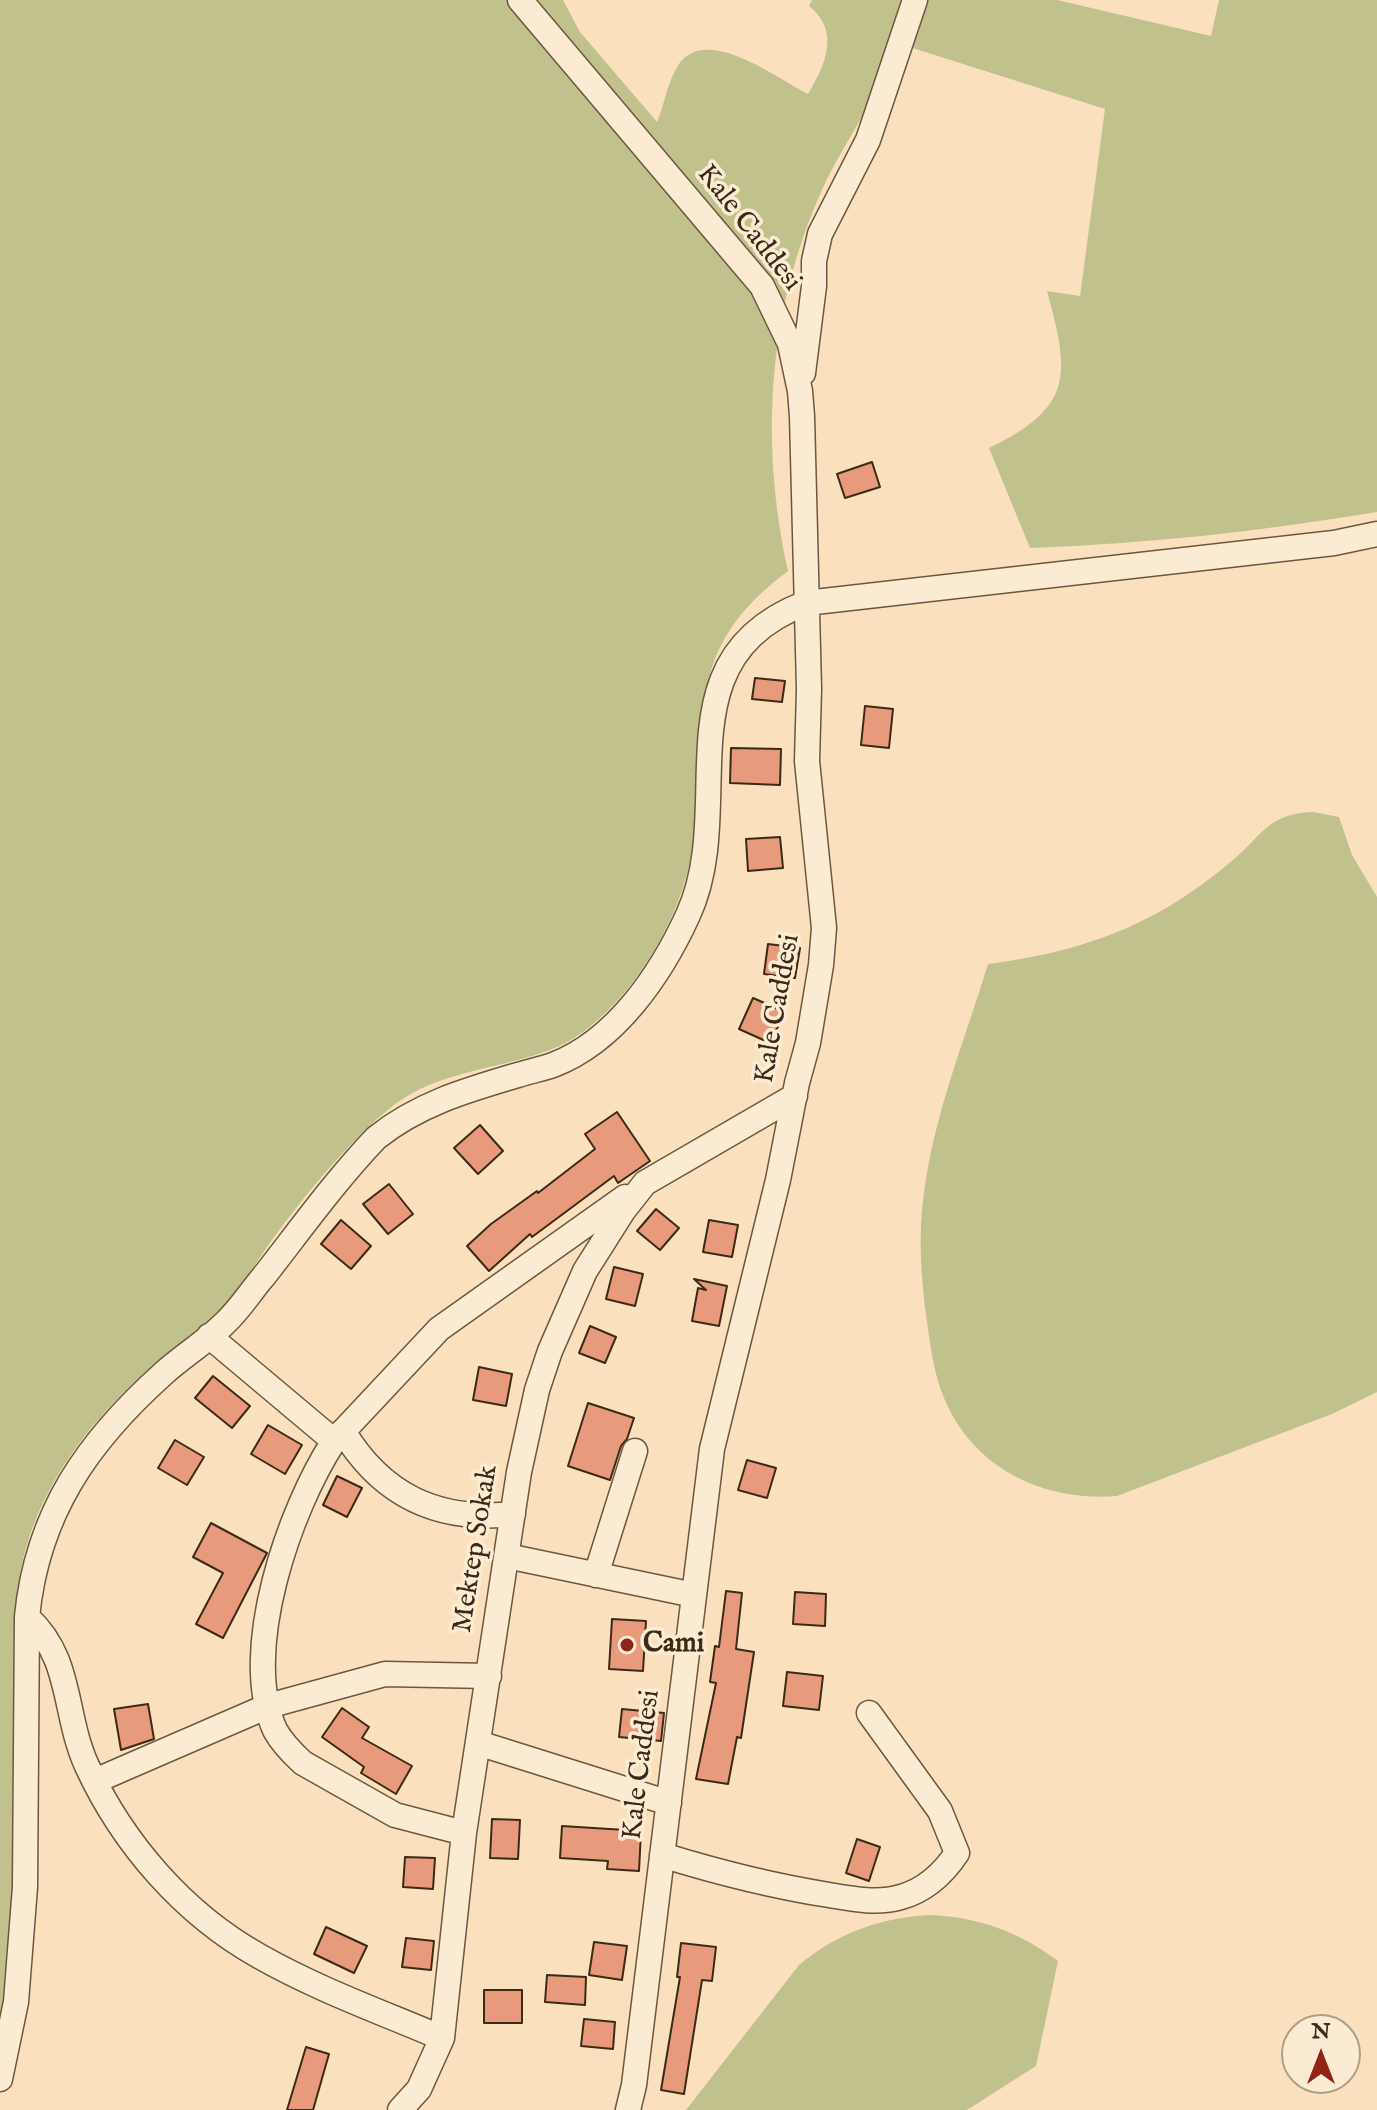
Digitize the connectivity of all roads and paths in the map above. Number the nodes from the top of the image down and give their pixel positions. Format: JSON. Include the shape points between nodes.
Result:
{"nodes":[{"id":1,"x":520,"y":0,"type":"edge"},
{"id":2,"x":915,"y":0,"type":"edge"},
{"id":3,"x":800,"y":391,"type":"junction"},
{"id":4,"x":1377,"y":534,"type":"edge"},
{"id":5,"x":806,"y":603,"type":"junction"},
{"id":6,"x":795,"y":1096,"type":"junction"},
{"id":7,"x":645,"y":1183,"type":"junction"},
{"id":8,"x":209,"y":1336,"type":"junction"},
{"id":9,"x":338,"y":1436,"type":"junction"},
{"id":10,"x":635,"y":1451,"type":"dead end"},
{"id":11,"x":513,"y":1514,"type":"junction"},
{"id":12,"x":507,"y":1556,"type":"junction"},
{"id":13,"x":596,"y":1575,"type":"junction"},
{"id":14,"x":694,"y":1595,"type":"junction"},
{"id":15,"x":27,"y":1617,"type":"junction"},
{"id":16,"x":489,"y":1676,"type":"junction"},
{"id":17,"x":268,"y":1706,"type":"junction"},
{"id":18,"x":869,"y":1713,"type":"dead end"},
{"id":19,"x":478,"y":1743,"type":"junction"},
{"id":20,"x":95,"y":1781,"type":"junction"},
{"id":21,"x":669,"y":1803,"type":"junction"},
{"id":22,"x":464,"y":1833,"type":"junction"},
{"id":23,"x":662,"y":1855,"type":"junction"},
{"id":24,"x":442,"y":2038,"type":"junction"},
{"id":25,"x":0,"y":2079,"type":"edge"},
{"id":26,"x":400,"y":2110,"type":"edge"},
{"id":27,"x":628,"y":2110,"type":"edge"}],
"edges":[{"from":1,"to":3,"type":"street","name":"Kale Caddesi","via":[[762,286],[790,344]]},
{"from":2,"to":3,"type":"street","via":[[868,140],[816,248]]},
{"from":3,"to":5,"type":"street","name":"Kale Caddesi"},
{"from":4,"to":5,"type":"street"},
{"from":5,"to":6,"type":"street","name":"Kale Caddesi","via":[[808,786],[824,928],[816,1002]]},
{"from":5,"to":8,"type":"street","via":[[759,629],[724,673],[713,711],[701,876],[682,928],[638,997],[603,1034],[567,1059],[435,1101],[392,1125],[361,1154]]},
{"from":6,"to":7,"type":"street","name":"Mektep Sokak"},
{"from":6,"to":14,"type":"street","name":"Kale Caddesi","via":[[712,1449]]},
{"from":7,"to":9,"type":"street","via":[[439,1329]]},
{"from":7,"to":11,"type":"street","name":"Mektep Sokak","via":[[603,1241],[561,1324],[537,1390]]},
{"from":8,"to":9,"type":"street"},
{"from":8,"to":15,"type":"street","via":[[133,1403],[74,1474],[41,1541]]},
{"from":9,"to":11,"type":"street","via":[[380,1478],[413,1500],[472,1516]]},
{"from":9,"to":17,"type":"street","via":[[299,1505],[271,1595],[264,1659]]},
{"from":10,"to":13,"type":"street"},
{"from":11,"to":12,"type":"street","name":"Mektep Sokak"},
{"from":12,"to":13,"type":"street"},
{"from":12,"to":16,"type":"street","name":"Mektep Sokak"},
{"from":13,"to":14,"type":"street"},
{"from":14,"to":21,"type":"street","name":"Kale Caddesi"},
{"from":15,"to":20,"type":"street","via":[[58,1658],[77,1737]]},
{"from":15,"to":25,"type":"street","via":[[25,1887],[16,2002]]},
{"from":16,"to":17,"type":"street","via":[[385,1674]]},
{"from":16,"to":19,"type":"street","name":"Mektep Sokak"},
{"from":17,"to":20,"type":"street"},
{"from":17,"to":22,"type":"street","via":[[282,1742],[303,1763],[395,1815]]},
{"from":18,"to":23,"type":"street","via":[[940,1811],[957,1853],[929,1884],[877,1901],[755,1882]]},
{"from":19,"to":21,"type":"street"},
{"from":19,"to":22,"type":"street","name":"Mektep Sokak"},
{"from":20,"to":24,"type":"street","via":[[149,1863],[209,1923],[260,1957]]},
{"from":21,"to":23,"type":"street","name":"Kale Caddesi"},
{"from":22,"to":24,"type":"street","name":"Mektep Sokak"},
{"from":23,"to":27,"type":"street","name":"Kale Caddesi"},
{"from":24,"to":26,"type":"street","name":"Mektep Sokak","via":[[419,2089]]}]}
